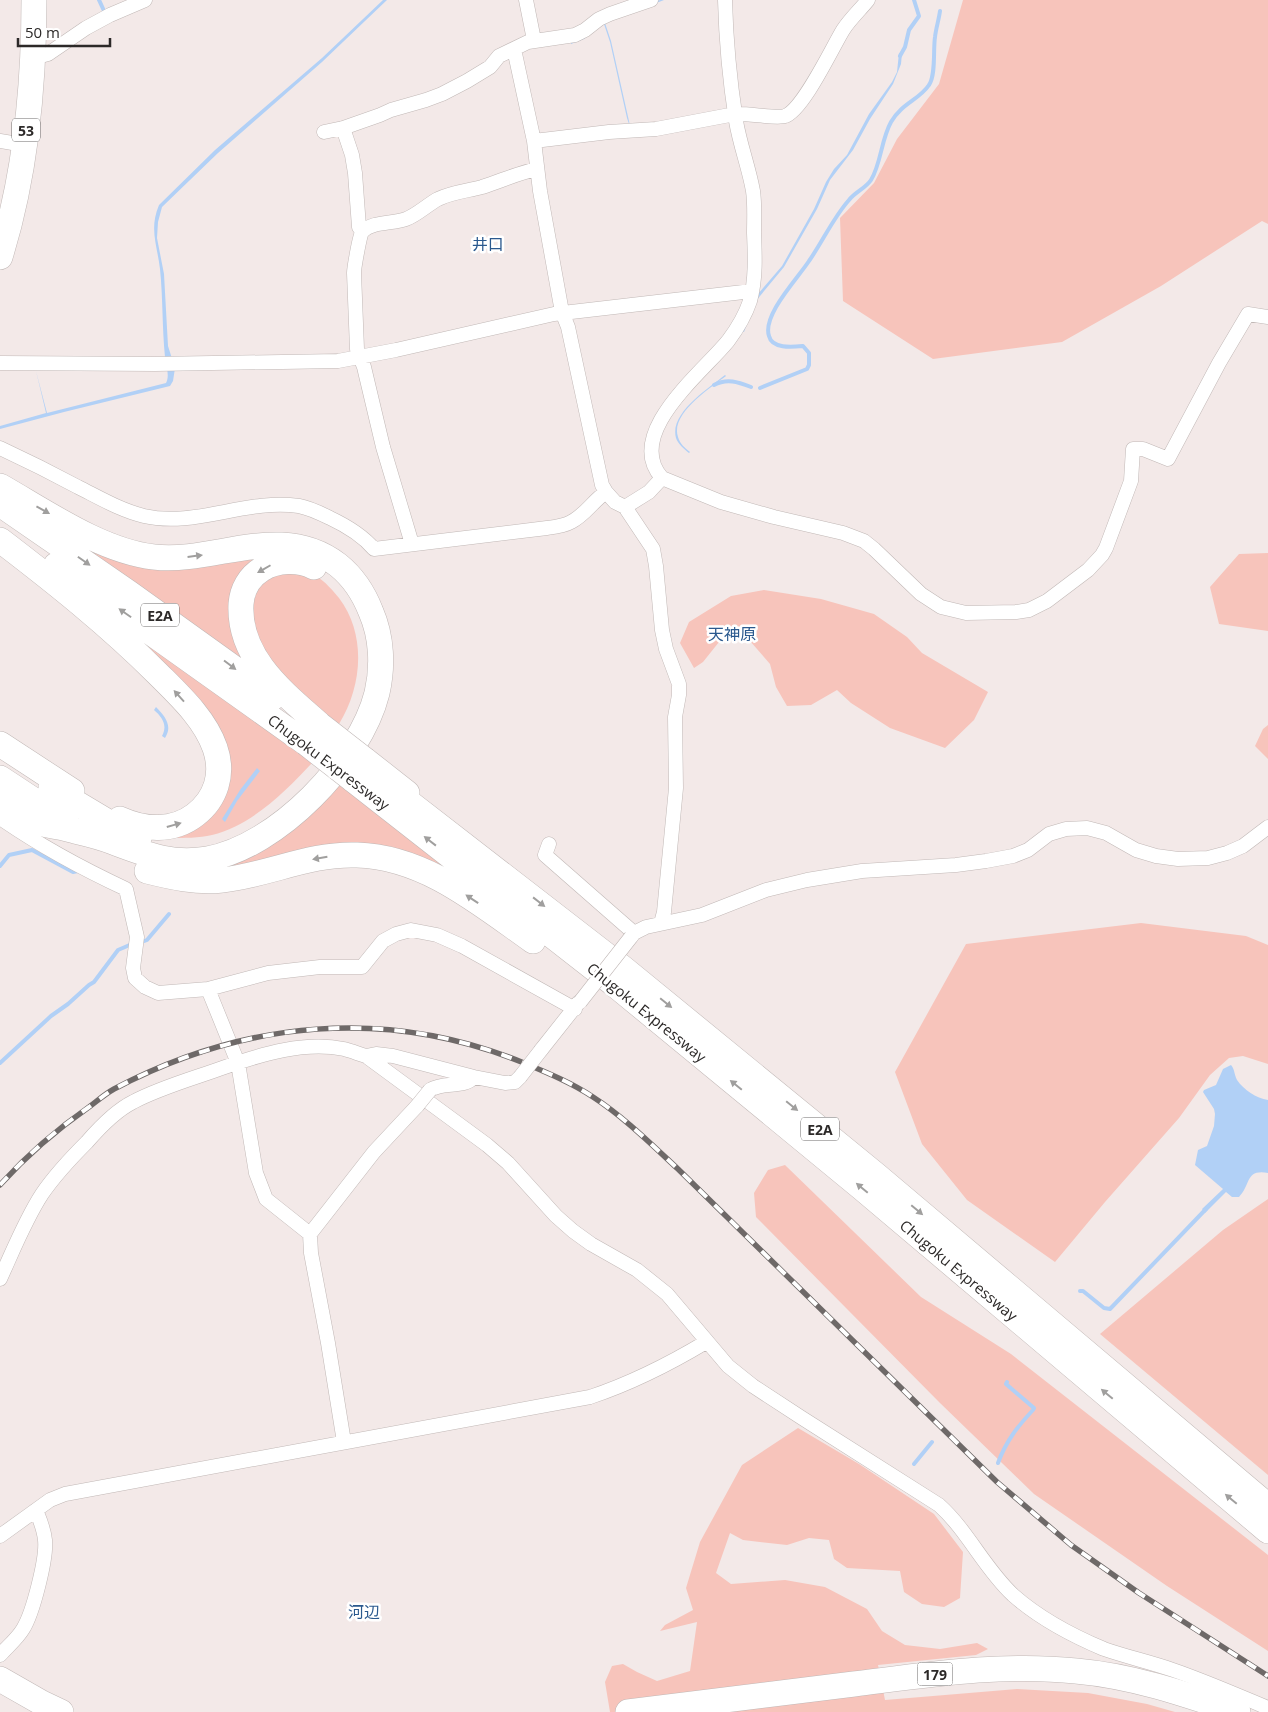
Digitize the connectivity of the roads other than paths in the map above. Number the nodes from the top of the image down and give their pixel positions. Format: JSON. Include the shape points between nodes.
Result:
{"nodes":[{"id":1,"x":34,"y":0,"type":"edge"},
{"id":2,"x":145,"y":0,"type":"edge"},
{"id":3,"x":526,"y":0,"type":"edge"},
{"id":4,"x":651,"y":0,"type":"edge"},
{"id":5,"x":725,"y":0,"type":"edge"},
{"id":6,"x":868,"y":0,"type":"edge"},
{"id":7,"x":534,"y":40,"type":"junction"},
{"id":8,"x":514,"y":48,"type":"junction"},
{"id":9,"x":33,"y":58,"type":"junction"},
{"id":10,"x":735,"y":114,"type":"junction"},
{"id":11,"x":343,"y":128,"type":"junction"},
{"id":12,"x":324,"y":132,"type":"dead end"},
{"id":13,"x":534,"y":141,"type":"junction"},
{"id":14,"x":12,"y":143,"type":"edge"},
{"id":15,"x":537,"y":169,"type":"junction"},
{"id":16,"x":362,"y":231,"type":"junction"},
{"id":17,"x":0,"y":257,"type":"edge"},
{"id":18,"x":752,"y":291,"type":"junction"},
{"id":19,"x":562,"y":312,"type":"junction"},
{"id":20,"x":1268,"y":317,"type":"edge"},
{"id":21,"x":360,"y":357,"type":"junction"},
{"id":22,"x":0,"y":363,"type":"edge"},
{"id":23,"x":0,"y":448,"type":"edge"},
{"id":24,"x":662,"y":478,"type":"junction"},
{"id":25,"x":0,"y":486,"type":"edge"},
{"id":26,"x":606,"y":492,"type":"junction"},
{"id":27,"x":0,"y":504,"type":"edge"},
{"id":28,"x":626,"y":508,"type":"junction"},
{"id":29,"x":0,"y":526,"type":"edge"},
{"id":30,"x":0,"y":540,"type":"edge"},
{"id":31,"x":412,"y":544,"type":"junction"},
{"id":32,"x":315,"y":733,"type":"junction"},
{"id":33,"x":0,"y":744,"type":"edge"},
{"id":34,"x":0,"y":756,"type":"edge"},
{"id":35,"x":0,"y":768,"type":"edge"},
{"id":36,"x":360,"y":768,"type":"junction"},
{"id":37,"x":0,"y":778,"type":"edge"},
{"id":38,"x":0,"y":789,"type":"edge"},
{"id":39,"x":48,"y":792,"type":"junction"},
{"id":40,"x":0,"y":800,"type":"edge"},
{"id":41,"x":96,"y":806,"type":"junction"},
{"id":42,"x":0,"y":818,"type":"edge"},
{"id":43,"x":30,"y":820,"type":"junction"},
{"id":44,"x":1268,"y":827,"type":"edge"},
{"id":45,"x":73,"y":830,"type":"junction"},
{"id":46,"x":116,"y":844,"type":"junction"},
{"id":47,"x":549,"y":844,"type":"dead end"},
{"id":48,"x":661,"y":923,"type":"junction"},
{"id":49,"x":632,"y":935,"type":"junction"},
{"id":50,"x":208,"y":989,"type":"junction"},
{"id":51,"x":577,"y":1005,"type":"junction"},
{"id":52,"x":366,"y":1056,"type":"junction"},
{"id":53,"x":238,"y":1063,"type":"junction"},
{"id":54,"x":713,"y":1066,"type":"junction"},
{"id":55,"x":474,"y":1077,"type":"junction"},
{"id":56,"x":310,"y":1234,"type":"junction"},
{"id":57,"x":0,"y":1279,"type":"edge"},
{"id":58,"x":706,"y":1342,"type":"junction"},
{"id":59,"x":344,"y":1442,"type":"junction"},
{"id":60,"x":1268,"y":1506,"type":"edge"},
{"id":61,"x":36,"y":1510,"type":"junction"},
{"id":62,"x":1268,"y":1531,"type":"edge"},
{"id":63,"x":0,"y":1536,"type":"edge"},
{"id":64,"x":0,"y":1655,"type":"edge"},
{"id":65,"x":0,"y":1678,"type":"edge"},
{"id":66,"x":1268,"y":1708,"type":"edge"},
{"id":67,"x":61,"y":1712,"type":"edge"},
{"id":68,"x":628,"y":1712,"type":"edge"},
{"id":69,"x":1238,"y":1712,"type":"edge"}],
"edges":[{"from":1,"to":9,"type":"highway","number":"53"},
{"from":2,"to":9,"type":"street","via":[[110,14],[48,54]]},
{"from":3,"to":7,"type":"street"},
{"from":4,"to":7,"type":"street","via":[[599,19],[575,35]]},
{"from":5,"to":10,"type":"street"},
{"from":6,"to":10,"type":"street","via":[[844,28],[795,109],[786,116]]},
{"from":7,"to":8,"type":"street"},
{"from":8,"to":11,"type":"street","via":[[499,56],[490,67],[442,94]]},
{"from":8,"to":13,"type":"street"},
{"from":9,"to":14,"type":"highway","number":"53"},
{"from":10,"to":13,"type":"street","via":[[656,130]]},
{"from":10,"to":18,"type":"street","via":[[753,192],[755,273]]},
{"from":11,"to":12,"type":"street"},
{"from":11,"to":16,"type":"street","via":[[352,155]]},
{"from":13,"to":15,"type":"street"},
{"from":14,"to":17,"type":"highway","number":"53","via":[[17,191]]},
{"from":15,"to":16,"type":"street","via":[[454,192],[407,219]]},
{"from":15,"to":19,"type":"street"},
{"from":16,"to":21,"type":"street","via":[[354,273],[355,326]]},
{"from":18,"to":19,"type":"street"},
{"from":18,"to":24,"type":"street","via":[[736,330],[672,404],[653,435],[652,461]]},
{"from":19,"to":21,"type":"street"},
{"from":19,"to":26,"type":"street"},
{"from":20,"to":24,"type":"street","via":[[1248,314],[1168,459],[1143,449],[1134,449],[1130,481],[1106,548],[1096,562],[1047,601],[1029,610],[966,613],[941,607],[920,594],[864,541],[721,502]]},
{"from":21,"to":22,"type":"street","via":[[338,361]]},
{"from":21,"to":31,"type":"street"},
{"from":23,"to":31,"type":"street","via":[[113,505],[145,516],[179,518],[253,507],[299,506],[344,525],[374,549]]},
{"from":24,"to":28,"type":"street"},
{"from":25,"to":46,"type":"highway","one_way":true,"via":[[93,538],[136,554],[175,558],[280,544],[311,550],[349,574],[368,602],[374,619],[379,636],[380,673],[364,729],[324,784],[280,824],[236,850],[193,861],[147,856]]},
{"from":26,"to":28,"type":"street"},
{"from":26,"to":31,"type":"street","via":[[570,523]]},
{"from":27,"to":32,"type":"highway","name":"Chugoku Expressway","number":"E2A","one_way":true,"via":[[200,643]]},
{"from":28,"to":48,"type":"street","via":[[652,549],[662,630],[679,684],[676,788]]},
{"from":32,"to":29,"type":"highway","name":"Chugoku Expressway","number":"E2A","one_way":true,"via":[[174,648]]},
{"from":41,"to":30,"type":"highway","one_way":true,"via":[[134,825],[151,828],[180,824],[202,810],[216,790],[219,777],[216,750],[203,723],[169,684],[125,642]]},
{"from":32,"to":36,"type":"highway","name":"Chugoku Expressway","number":"E2A"},
{"from":46,"to":32,"type":"highway","one_way":true,"via":[[190,846],[224,840],[241,832],[301,786],[331,751],[350,721],[362,687],[366,653],[361,621],[354,606],[346,593],[322,571],[299,562],[272,564],[252,576],[241,597],[245,637],[259,665]]},
{"from":33,"to":41,"type":"highway"},
{"from":34,"to":39,"type":"highway"},
{"from":35,"to":39,"type":"highway"},
{"from":54,"to":36,"type":"highway","name":"Chugoku Expressway","number":"E2A","one_way":true},
{"from":36,"to":60,"type":"highway","name":"Chugoku Expressway","number":"E2A","one_way":true,"via":[[624,969],[869,1169]]},
{"from":37,"to":45,"type":"highway"},
{"from":38,"to":45,"type":"highway"},
{"from":39,"to":41,"type":"highway"},
{"from":39,"to":45,"type":"highway"},
{"from":39,"to":46,"type":"highway"},
{"from":40,"to":43,"type":"highway"},
{"from":41,"to":46,"type":"highway"},
{"from":42,"to":50,"type":"street","via":[[126,889],[137,937],[133,968],[135,978],[145,987],[158,992]]},
{"from":43,"to":45,"type":"highway"},
{"from":43,"to":46,"type":"highway"},
{"from":44,"to":48,"type":"street","via":[[1227,854],[1178,859],[1136,850],[1106,833],[1087,828],[1066,829],[1049,834],[1028,850],[1013,856],[956,866],[862,871],[807,880],[757,893],[702,915]]},
{"from":45,"to":46,"type":"highway"},
{"from":54,"to":46,"type":"highway","one_way":true,"via":[[457,888],[406,864],[374,856],[341,855],[241,877],[203,881],[159,874]]},
{"from":47,"to":49,"type":"street","via":[[545,855]]},
{"from":48,"to":49,"type":"street"},
{"from":49,"to":51,"type":"street","bridge":true},
{"from":50,"to":51,"type":"street","via":[[268,973],[320,967],[362,967],[383,941],[411,930],[437,935],[462,946]]},
{"from":50,"to":53,"type":"street"},
{"from":51,"to":55,"type":"street","bridge":true,"via":[[515,1082]]},
{"from":52,"to":53,"type":"street","via":[[345,1049],[297,1048]]},
{"from":52,"to":55,"type":"street","via":[[393,1056]]},
{"from":52,"to":58,"type":"street","via":[[487,1145],[573,1231],[637,1270],[667,1294]]},
{"from":53,"to":56,"type":"street","via":[[256,1173],[266,1199]]},
{"from":53,"to":57,"type":"street","via":[[152,1093],[111,1118],[43,1192]]},
{"from":62,"to":54,"type":"highway","name":"Chugoku Expressway","number":"E2A","one_way":true,"via":[[877,1200]]},
{"from":55,"to":56,"type":"street","bridge":true,"via":[[466,1084],[447,1084],[430,1090],[374,1152]]},
{"from":56,"to":59,"type":"street"},
{"from":58,"to":59,"type":"street","via":[[617,1387],[590,1397]]},
{"from":58,"to":66,"type":"street","via":[[753,1386],[939,1504],[951,1515],[995,1575],[1040,1615],[1104,1648],[1187,1675]]},
{"from":59,"to":61,"type":"street","via":[[65,1494]]},
{"from":61,"to":63,"type":"street"},
{"from":61,"to":64,"type":"street","via":[[42,1522],[45,1555],[24,1627]]},
{"from":65,"to":67,"type":"highway"},
{"from":68,"to":69,"type":"highway","number":"179","via":[[933,1674],[1031,1668],[1122,1677],[1171,1689]]}]}
